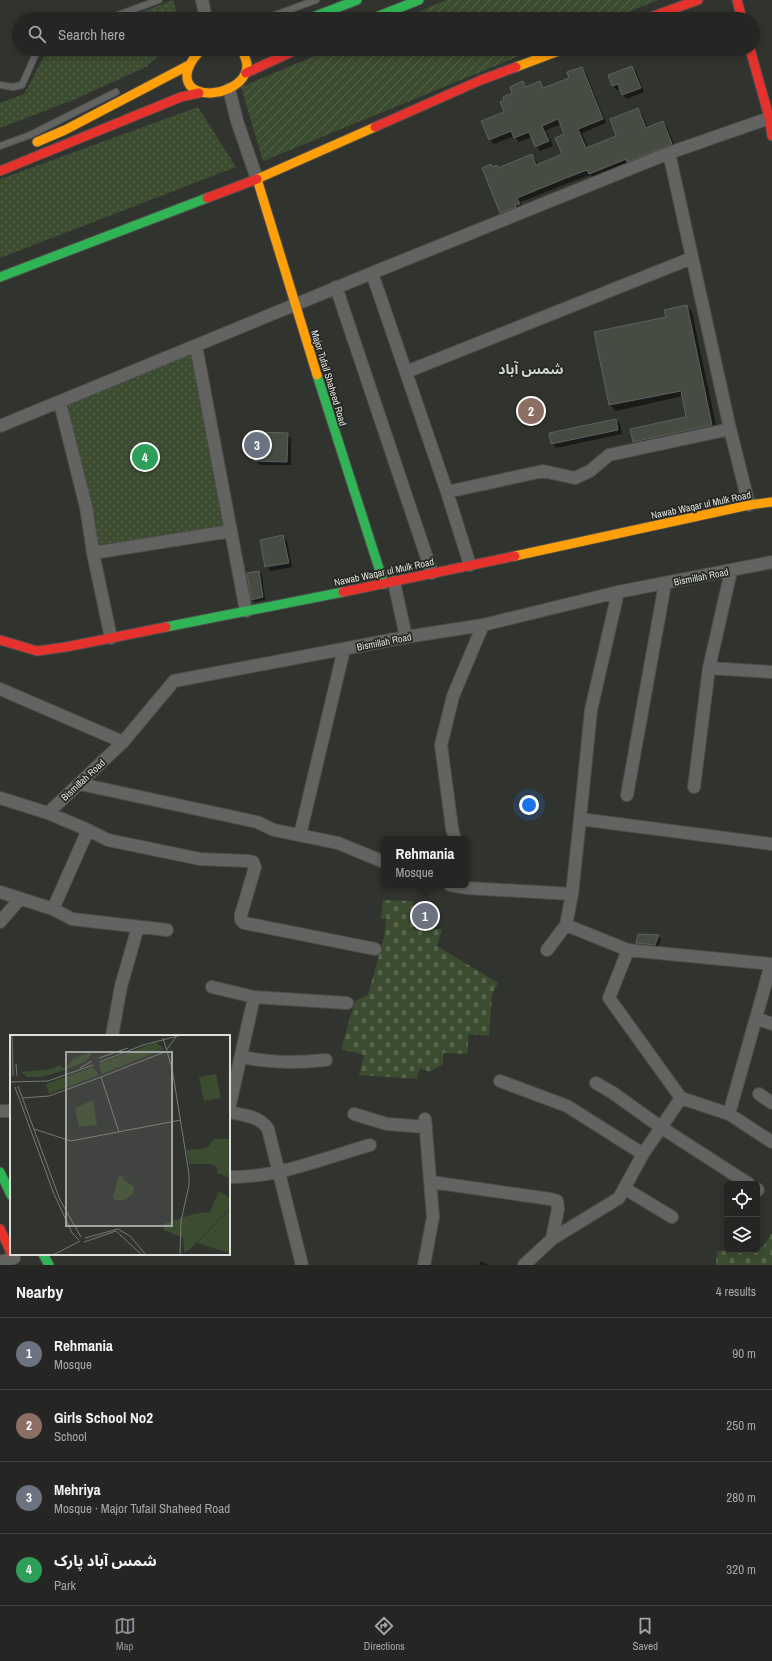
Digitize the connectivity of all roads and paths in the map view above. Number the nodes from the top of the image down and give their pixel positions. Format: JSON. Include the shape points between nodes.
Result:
{"nodes":[{"id":1,"x":159,"y":0,"type":"edge"},
{"id":2,"x":202,"y":0,"type":"edge"},
{"id":3,"x":316,"y":0,"type":"edge"},
{"id":4,"x":419,"y":0,"type":"edge"},
{"id":5,"x":698,"y":0,"type":"edge"},
{"id":6,"x":737,"y":0,"type":"edge"},
{"id":7,"x":354,"y":1,"type":"edge"},
{"id":8,"x":126,"y":12,"type":"edge"},
{"id":9,"x":205,"y":12,"type":"edge"},
{"id":10,"x":283,"y":12,"type":"edge"},
{"id":11,"x":326,"y":12,"type":"edge"},
{"id":12,"x":355,"y":12,"type":"edge"},
{"id":13,"x":389,"y":12,"type":"edge"},
{"id":14,"x":665,"y":12,"type":"edge"},
{"id":15,"x":740,"y":12,"type":"edge"},
{"id":16,"x":35,"y":56,"type":"edge"},
{"id":17,"x":195,"y":56,"type":"edge"},
{"id":18,"x":246,"y":56,"type":"edge"},
{"id":19,"x":280,"y":56,"type":"edge"},
{"id":20,"x":545,"y":56,"type":"edge"},
{"id":21,"x":752,"y":56,"type":"edge"},
{"id":22,"x":188,"y":61,"type":"junction"},
{"id":23,"x":246,"y":73,"type":"junction"},
{"id":24,"x":0,"y":85,"type":"edge"},
{"id":25,"x":122,"y":89,"type":"dead end"},
{"id":26,"x":229,"y":89,"type":"junction"},
{"id":27,"x":198,"y":93,"type":"junction"},
{"id":28,"x":770,"y":117,"type":"edge"},
{"id":29,"x":772,"y":136,"type":"edge"},
{"id":30,"x":69,"y":144,"type":"junction"},
{"id":31,"x":0,"y":146,"type":"edge"},
{"id":32,"x":29,"y":146,"type":"dead end"},
{"id":33,"x":669,"y":153,"type":"junction"},
{"id":34,"x":38,"y":163,"type":"dead end"},
{"id":35,"x":0,"y":171,"type":"edge"},
{"id":36,"x":257,"y":179,"type":"junction"},
{"id":37,"x":692,"y":258,"type":"junction"},
{"id":38,"x":372,"y":273,"type":"junction"},
{"id":39,"x":0,"y":277,"type":"edge"},
{"id":40,"x":336,"y":287,"type":"junction"},
{"id":41,"x":295,"y":304,"type":"junction"},
{"id":42,"x":196,"y":346,"type":"junction"},
{"id":43,"x":406,"y":372,"type":"junction"},
{"id":44,"x":60,"y":403,"type":"junction"},
{"id":45,"x":0,"y":426,"type":"edge"},
{"id":46,"x":730,"y":429,"type":"junction"},
{"id":47,"x":447,"y":492,"type":"junction"},
{"id":48,"x":772,"y":502,"type":"edge"},
{"id":49,"x":749,"y":505,"type":"junction"},
{"id":50,"x":230,"y":531,"type":"junction"},
{"id":51,"x":92,"y":553,"type":"junction"},
{"id":52,"x":772,"y":562,"type":"edge"},
{"id":53,"x":470,"y":565,"type":"junction"},
{"id":54,"x":731,"y":571,"type":"junction"},
{"id":55,"x":432,"y":573,"type":"junction"},
{"id":56,"x":389,"y":583,"type":"junction"},
{"id":57,"x":665,"y":584,"type":"junction"},
{"id":58,"x":618,"y":592,"type":"junction"},
{"id":59,"x":246,"y":611,"type":"junction"},
{"id":60,"x":483,"y":625,"type":"junction"},
{"id":61,"x":406,"y":637,"type":"junction"},
{"id":62,"x":111,"y":638,"type":"junction"},
{"id":63,"x":0,"y":640,"type":"edge"},
{"id":64,"x":344,"y":650,"type":"junction"},
{"id":65,"x":709,"y":668,"type":"junction"},
{"id":66,"x":772,"y":672,"type":"edge"},
{"id":67,"x":0,"y":689,"type":"edge"},
{"id":68,"x":123,"y":742,"type":"junction"},
{"id":69,"x":80,"y":784,"type":"junction"},
{"id":70,"x":694,"y":787,"type":"dead end"},
{"id":71,"x":627,"y":795,"type":"dead end"},
{"id":72,"x":0,"y":798,"type":"edge"},
{"id":73,"x":48,"y":813,"type":"junction"},
{"id":74,"x":580,"y":819,"type":"junction"},
{"id":75,"x":88,"y":830,"type":"junction"},
{"id":76,"x":300,"y":835,"type":"junction"},
{"id":77,"x":453,"y":836,"type":"edge"},
{"id":78,"x":772,"y":844,"type":"edge"},
{"id":79,"x":381,"y":861,"type":"edge"},
{"id":80,"x":469,"y":886,"type":"edge"},
{"id":81,"x":0,"y":892,"type":"edge"},
{"id":82,"x":572,"y":894,"type":"junction"},
{"id":83,"x":20,"y":899,"type":"junction"},
{"id":84,"x":54,"y":909,"type":"junction"},
{"id":85,"x":0,"y":922,"type":"edge"},
{"id":86,"x":566,"y":925,"type":"junction"},
{"id":87,"x":138,"y":927,"type":"junction"},
{"id":88,"x":167,"y":930,"type":"dead end"},
{"id":89,"x":375,"y":949,"type":"dead end"},
{"id":90,"x":547,"y":950,"type":"dead end"},
{"id":91,"x":628,"y":950,"type":"junction"},
{"id":92,"x":772,"y":964,"type":"edge"},
{"id":93,"x":212,"y":987,"type":"dead end"},
{"id":94,"x":254,"y":997,"type":"junction"},
{"id":95,"x":347,"y":1003,"type":"dead end"},
{"id":96,"x":756,"y":1018,"type":"junction"},
{"id":97,"x":772,"y":1024,"type":"edge"},
{"id":98,"x":112,"y":1035,"type":"edge"},
{"id":99,"x":242,"y":1057,"type":"junction"},
{"id":100,"x":326,"y":1060,"type":"dead end"},
{"id":101,"x":500,"y":1081,"type":"dead end"},
{"id":102,"x":596,"y":1084,"type":"dead end"},
{"id":103,"x":759,"y":1094,"type":"dead end"},
{"id":104,"x":681,"y":1098,"type":"junction"},
{"id":105,"x":772,"y":1103,"type":"edge"},
{"id":106,"x":230,"y":1107,"type":"edge"},
{"id":107,"x":0,"y":1110,"type":"edge"},
{"id":108,"x":10,"y":1111,"type":"edge"},
{"id":109,"x":230,"y":1111,"type":"edge"},
{"id":110,"x":354,"y":1114,"type":"dead end"},
{"id":111,"x":729,"y":1114,"type":"junction"},
{"id":112,"x":662,"y":1128,"type":"junction"},
{"id":113,"x":772,"y":1142,"type":"edge"},
{"id":114,"x":370,"y":1144,"type":"dead end"},
{"id":115,"x":643,"y":1154,"type":"junction"},
{"id":116,"x":0,"y":1172,"type":"edge"},
{"id":117,"x":279,"y":1172,"type":"junction"},
{"id":118,"x":230,"y":1177,"type":"edge"},
{"id":119,"x":744,"y":1181,"type":"edge"},
{"id":120,"x":431,"y":1182,"type":"junction"},
{"id":121,"x":624,"y":1188,"type":"junction"},
{"id":122,"x":10,"y":1193,"type":"edge"},
{"id":123,"x":672,"y":1217,"type":"dead end"},
{"id":124,"x":0,"y":1229,"type":"edge"},
{"id":125,"x":552,"y":1239,"type":"junction"},
{"id":126,"x":10,"y":1249,"type":"edge"},
{"id":127,"x":44,"y":1255,"type":"edge"},
{"id":128,"x":14,"y":1257,"type":"edge"},
{"id":129,"x":0,"y":1262,"type":"edge"},
{"id":130,"x":49,"y":1265,"type":"edge"},
{"id":131,"x":302,"y":1265,"type":"edge"},
{"id":132,"x":424,"y":1265,"type":"edge"},
{"id":133,"x":524,"y":1265,"type":"edge"}],
"edges":[{"from":1,"to":8,"type":"lane"},
{"from":2,"to":9,"type":"street"},
{"from":3,"to":10,"type":"lane"},
{"from":4,"to":13,"type":"street"},
{"from":5,"to":14,"type":"street"},
{"from":6,"to":15,"type":"street"},
{"from":7,"to":11,"type":"street"},
{"from":7,"to":12,"type":"street"},
{"from":16,"to":24,"type":"lane","via":[[22,86]]},
{"from":17,"to":22,"type":"street"},
{"from":18,"to":23,"type":"street"},
{"from":19,"to":23,"type":"street"},
{"from":20,"to":36,"type":"street","via":[[481,80]]},
{"from":21,"to":28,"type":"street"},
{"from":22,"to":27,"type":"street","via":[[188,80]]},
{"from":22,"to":32,"type":"street","via":[[65,130]]},
{"from":23,"to":26,"type":"street"},
{"from":25,"to":31,"type":"lane","via":[[30,135]]},
{"from":26,"to":27,"type":"street","via":[[208,94]]},
{"from":26,"to":36,"type":"street"},
{"from":27,"to":30,"type":"street","via":[[181,97]]},
{"from":28,"to":29,"type":"street"},
{"from":28,"to":33,"type":"street"},
{"from":30,"to":34,"type":"lane"},
{"from":30,"to":35,"type":"street"},
{"from":33,"to":37,"type":"street"},
{"from":33,"to":38,"type":"street"},
{"from":36,"to":39,"type":"street"},
{"from":36,"to":41,"type":"street","name":"Major Tufail Shaheed Road"},
{"from":37,"to":43,"type":"street"},
{"from":37,"to":46,"type":"street"},
{"from":38,"to":40,"type":"street"},
{"from":38,"to":43,"type":"street"},
{"from":40,"to":41,"type":"street"},
{"from":40,"to":55,"type":"street"},
{"from":41,"to":42,"type":"street"},
{"from":41,"to":56,"type":"street","name":"Major Tufail Shaheed Road"},
{"from":42,"to":44,"type":"street"},
{"from":42,"to":50,"type":"street"},
{"from":43,"to":47,"type":"street"},
{"from":44,"to":45,"type":"street"},
{"from":44,"to":51,"type":"street","via":[[86,507]]},
{"from":46,"to":47,"type":"street","via":[[608,455],[590,471],[575,478],[543,471]]},
{"from":46,"to":49,"type":"street"},
{"from":47,"to":53,"type":"street"},
{"from":48,"to":49,"type":"street","name":"Nawab Waqar ul Mulk Road"},
{"from":49,"to":53,"type":"street","name":"Nawab Waqar ul Mulk Road"},
{"from":50,"to":51,"type":"street"},
{"from":50,"to":59,"type":"street"},
{"from":51,"to":62,"type":"street"},
{"from":52,"to":54,"type":"street","name":"Bismillah Road"},
{"from":53,"to":55,"type":"street","name":"Nawab Waqar ul Mulk Road"},
{"from":54,"to":57,"type":"street","name":"Bismillah Road"},
{"from":54,"to":65,"type":"street"},
{"from":55,"to":56,"type":"street","name":"Nawab Waqar ul Mulk Road"},
{"from":56,"to":59,"type":"street","name":"Nawab Waqar ul Mulk Road"},
{"from":56,"to":61,"type":"street"},
{"from":57,"to":58,"type":"street","name":"Bismillah Road"},
{"from":57,"to":71,"type":"street"},
{"from":58,"to":60,"type":"street","name":"Bismillah Road"},
{"from":58,"to":74,"type":"street","via":[[591,710]]},
{"from":59,"to":62,"type":"street","name":"Nawab Waqar ul Mulk Road"},
{"from":60,"to":61,"type":"street","name":"Bismillah Road"},
{"from":60,"to":77,"type":"street","via":[[453,696],[441,745]]},
{"from":61,"to":64,"type":"street","name":"Bismillah Road"},
{"from":62,"to":63,"type":"street","name":"Nawab Waqar ul Mulk Road","via":[[37,652]]},
{"from":64,"to":68,"type":"street","name":"Bismillah Road","via":[[174,681]]},
{"from":64,"to":76,"type":"street"},
{"from":65,"to":66,"type":"street"},
{"from":65,"to":70,"type":"street"},
{"from":67,"to":68,"type":"street"},
{"from":68,"to":69,"type":"street","name":"Bismillah Road"},
{"from":69,"to":73,"type":"street","name":"Bismillah Road"},
{"from":69,"to":76,"type":"street","via":[[257,822],[274,830]]},
{"from":72,"to":73,"type":"street"},
{"from":73,"to":75,"type":"street"},
{"from":74,"to":78,"type":"street"},
{"from":74,"to":82,"type":"street"},
{"from":75,"to":84,"type":"street"},
{"from":75,"to":89,"type":"street","via":[[108,840],[200,859],[253,862],[255,867],[241,915],[244,923]]},
{"from":76,"to":79,"type":"street","via":[[338,843]]},
{"from":80,"to":82,"type":"street"},
{"from":81,"to":83,"type":"street"},
{"from":82,"to":86,"type":"street"},
{"from":83,"to":84,"type":"street"},
{"from":83,"to":85,"type":"street"},
{"from":84,"to":87,"type":"street","via":[[72,919]]},
{"from":86,"to":90,"type":"street"},
{"from":86,"to":91,"type":"street"},
{"from":87,"to":88,"type":"street"},
{"from":87,"to":98,"type":"street","via":[[121,986]]},
{"from":91,"to":92,"type":"street"},
{"from":91,"to":104,"type":"street","via":[[608,998]]},
{"from":92,"to":96,"type":"street"},
{"from":93,"to":94,"type":"street"},
{"from":94,"to":95,"type":"street"},
{"from":94,"to":99,"type":"street"},
{"from":96,"to":97,"type":"street"},
{"from":96,"to":111,"type":"street"},
{"from":99,"to":100,"type":"street","via":[[296,1063]]},
{"from":99,"to":106,"type":"street"},
{"from":101,"to":115,"type":"street","via":[[567,1106]]},
{"from":102,"to":112,"type":"street"},
{"from":103,"to":105,"type":"street"},
{"from":104,"to":111,"type":"street"},
{"from":104,"to":112,"type":"street"},
{"from":107,"to":108,"type":"street"},
{"from":109,"to":117,"type":"street","via":[[264,1122]]},
{"from":110,"to":120,"type":"street","via":[[387,1124],[426,1123]]},
{"from":111,"to":113,"type":"street"},
{"from":112,"to":115,"type":"street"},
{"from":112,"to":119,"type":"street"},
{"from":114,"to":117,"type":"street"},
{"from":115,"to":121,"type":"street"},
{"from":116,"to":122,"type":"street"},
{"from":117,"to":118,"type":"street","via":[[250,1177]]},
{"from":117,"to":131,"type":"street"},
{"from":120,"to":125,"type":"street","via":[[557,1201],[558,1209]]},
{"from":120,"to":132,"type":"street","via":[[433,1217]]},
{"from":121,"to":123,"type":"street"},
{"from":121,"to":125,"type":"street","via":[[619,1198]]},
{"from":124,"to":126,"type":"street"},
{"from":125,"to":133,"type":"street"},
{"from":127,"to":130,"type":"street"},
{"from":128,"to":129,"type":"street"}]}
